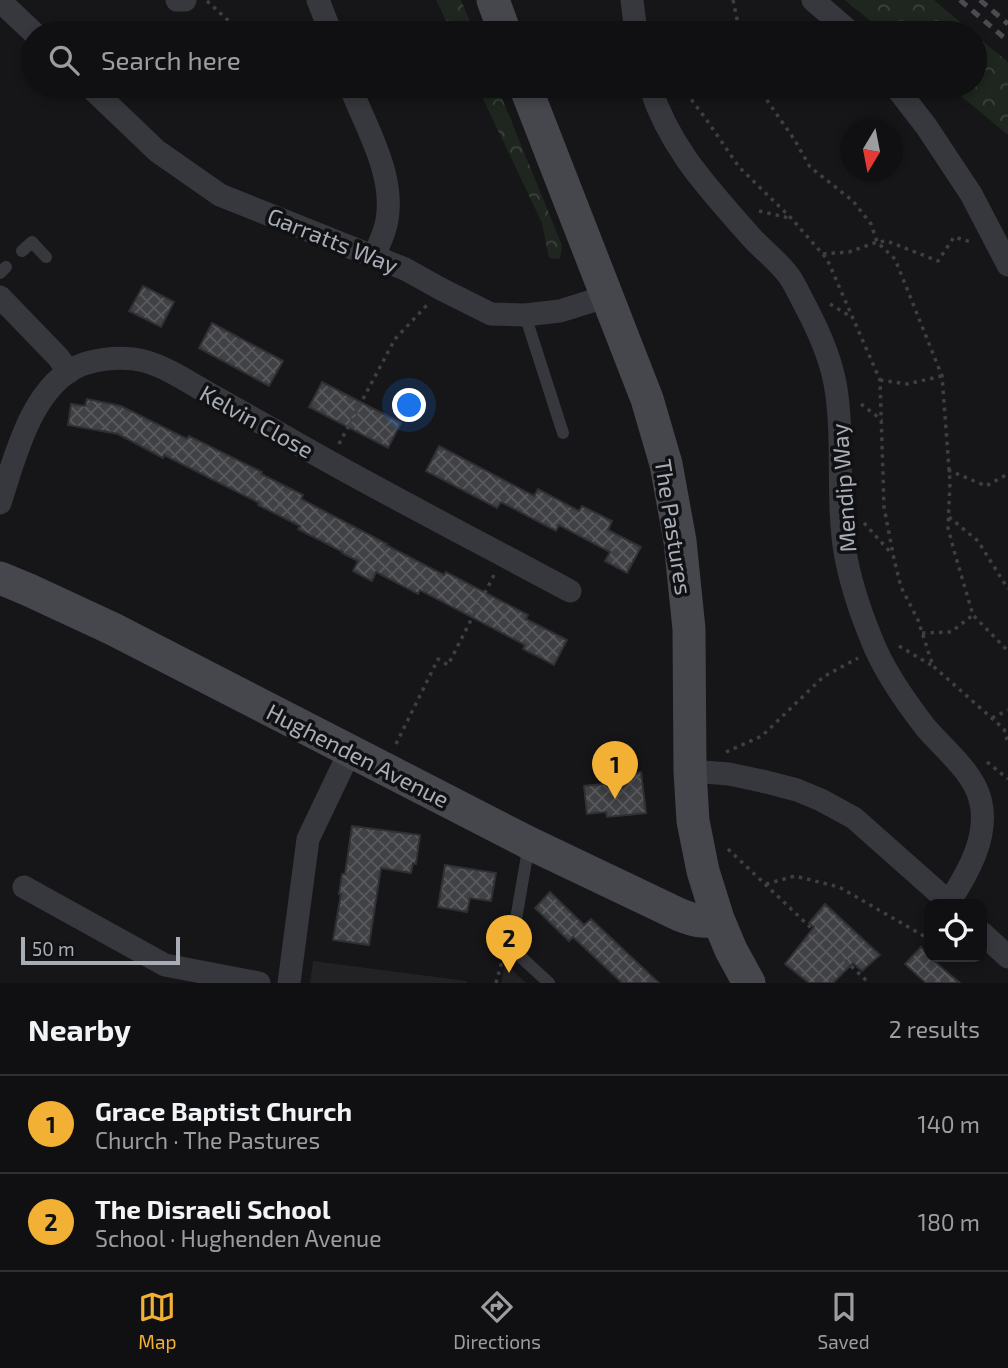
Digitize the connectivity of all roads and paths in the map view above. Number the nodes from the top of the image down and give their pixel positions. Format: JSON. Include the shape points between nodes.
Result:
{"nodes":[{"id":1,"x":177,"y":0,"type":"edge"},
{"id":2,"x":184,"y":0,"type":"edge"},
{"id":3,"x":206,"y":0,"type":"edge"},
{"id":4,"x":318,"y":0,"type":"edge"},
{"id":5,"x":492,"y":0,"type":"edge"},
{"id":6,"x":632,"y":0,"type":"edge"},
{"id":7,"x":733,"y":0,"type":"edge"},
{"id":8,"x":813,"y":0,"type":"edge"},
{"id":9,"x":0,"y":1,"type":"edge"},
{"id":10,"x":21,"y":21,"type":"edge"},
{"id":11,"x":229,"y":21,"type":"edge"},
{"id":12,"x":326,"y":21,"type":"edge"},
{"id":13,"x":500,"y":21,"type":"edge"},
{"id":14,"x":635,"y":21,"type":"edge"},
{"id":15,"x":737,"y":21,"type":"edge"},
{"id":16,"x":837,"y":21,"type":"edge"},
{"id":17,"x":102,"y":98,"type":"edge"},
{"id":18,"x":355,"y":98,"type":"edge"},
{"id":19,"x":531,"y":98,"type":"edge"},
{"id":20,"x":653,"y":98,"type":"edge"},
{"id":21,"x":765,"y":98,"type":"edge"},
{"id":22,"x":904,"y":98,"type":"edge"},
{"id":23,"x":954,"y":237,"type":"dead end"},
{"id":24,"x":877,"y":242,"type":"junction"},
{"id":25,"x":22,"y":251,"type":"dead end"},
{"id":26,"x":822,"y":254,"type":"dead end"},
{"id":27,"x":374,"y":256,"type":"junction"},
{"id":28,"x":46,"y":257,"type":"dead end"},
{"id":29,"x":1006,"y":258,"type":"edge"},
{"id":30,"x":608,"y":296,"type":"junction"},
{"id":31,"x":0,"y":297,"type":"edge"},
{"id":32,"x":418,"y":314,"type":"dead end"},
{"id":33,"x":525,"y":315,"type":"junction"},
{"id":34,"x":69,"y":372,"type":"junction"},
{"id":35,"x":942,"y":376,"type":"junction"},
{"id":36,"x":880,"y":380,"type":"dead end"},
{"id":37,"x":563,"y":433,"type":"dead end"},
{"id":38,"x":340,"y":442,"type":"dead end"},
{"id":39,"x":948,"y":470,"type":"junction"},
{"id":40,"x":1008,"y":474,"type":"edge"},
{"id":41,"x":0,"y":503,"type":"edge"},
{"id":42,"x":841,"y":509,"type":"junction"},
{"id":43,"x":949,"y":517,"type":"junction"},
{"id":44,"x":893,"y":555,"type":"dead end"},
{"id":45,"x":505,"y":556,"type":"junction"},
{"id":46,"x":0,"y":578,"type":"edge"},
{"id":47,"x":1008,"y":589,"type":"edge"},
{"id":48,"x":570,"y":591,"type":"dead end"},
{"id":49,"x":973,"y":615,"type":"junction"},
{"id":50,"x":922,"y":633,"type":"dead end"},
{"id":51,"x":1008,"y":651,"type":"edge"},
{"id":52,"x":877,"y":653,"type":"junction"},
{"id":53,"x":1008,"y":710,"type":"edge"},
{"id":54,"x":992,"y":718,"type":"dead end"},
{"id":55,"x":349,"y":751,"type":"junction"},
{"id":56,"x":384,"y":769,"type":"junction"},
{"id":57,"x":690,"y":771,"type":"junction"},
{"id":58,"x":694,"y":827,"type":"junction"},
{"id":59,"x":529,"y":844,"type":"junction"},
{"id":60,"x":765,"y":884,"type":"junction"},
{"id":61,"x":23,"y":887,"type":"dead end"},
{"id":62,"x":945,"y":899,"type":"edge"},
{"id":63,"x":952,"y":899,"type":"edge"},
{"id":64,"x":718,"y":919,"type":"junction"},
{"id":65,"x":924,"y":936,"type":"edge"},
{"id":66,"x":987,"y":938,"type":"edge"},
{"id":67,"x":503,"y":957,"type":"dead end"},
{"id":68,"x":1008,"y":957,"type":"edge"},
{"id":69,"x":258,"y":983,"type":"edge"},
{"id":70,"x":289,"y":983,"type":"edge"},
{"id":71,"x":496,"y":983,"type":"edge"},
{"id":72,"x":549,"y":983,"type":"edge"},
{"id":73,"x":749,"y":983,"type":"edge"},
{"id":74,"x":869,"y":983,"type":"edge"}],
"edges":[{"from":1,"to":2,"type":"street"},
{"from":3,"to":11,"type":"path"},
{"from":4,"to":12,"type":"street"},
{"from":5,"to":13,"type":"street"},
{"from":6,"to":14,"type":"street"},
{"from":7,"to":15,"type":"path"},
{"from":8,"to":16,"type":"street"},
{"from":9,"to":10,"type":"street"},
{"from":17,"to":27,"type":"street","name":"Garratts Way","via":[[157,151],[220,195]]},
{"from":18,"to":27,"type":"street","via":[[387,182],[387,219]]},
{"from":19,"to":30,"type":"street","name":"The Pastures"},
{"from":20,"to":42,"type":"street","name":"Mendip Way","via":[[684,158],[789,276],[808,311],[835,382]]},
{"from":21,"to":24,"type":"path","via":[[810,167],[853,201],[871,224]]},
{"from":22,"to":29,"type":"street","via":[[971,194]]},
{"from":23,"to":24,"type":"path","via":[[938,261],[887,241]]},
{"from":24,"to":26,"type":"path","via":[[849,252]]},
{"from":24,"to":35,"type":"path","via":[[895,258]]},
{"from":25,"to":28,"type":"lane","via":[[32,242]]},
{"from":27,"to":33,"type":"street","name":"Garratts Way","via":[[491,313]]},
{"from":30,"to":33,"type":"street","name":"Garratts Way","via":[[561,311]]},
{"from":30,"to":57,"type":"street","name":"The Pastures","via":[[647,399],[666,464],[680,541],[689,629]]},
{"from":31,"to":34,"type":"street"},
{"from":32,"to":38,"type":"path","via":[[395,339]]},
{"from":33,"to":37,"type":"lane"},
{"from":34,"to":41,"type":"street","name":"Kelvin Close","via":[[50,389],[24,430]]},
{"from":34,"to":45,"type":"street","name":"Kelvin Close","via":[[103,360],[146,362]]},
{"from":35,"to":36,"type":"path","via":[[907,384]]},
{"from":35,"to":39,"type":"path"},
{"from":39,"to":40,"type":"path","via":[[986,486]]},
{"from":39,"to":43,"type":"path"},
{"from":42,"to":44,"type":"path","via":[[852,509]]},
{"from":42,"to":52,"type":"street","name":"Mendip Way","via":[[851,579]]},
{"from":43,"to":47,"type":"path","via":[[978,541]]},
{"from":43,"to":49,"type":"path","via":[[948,528]]},
{"from":45,"to":48,"type":"street","name":"Kelvin Close"},
{"from":45,"to":56,"type":"path","via":[[448,665],[438,659]]},
{"from":46,"to":55,"type":"street","name":"Hughenden Avenue","via":[[113,629]]},
{"from":49,"to":50,"type":"path","via":[[951,632]]},
{"from":49,"to":51,"type":"path"},
{"from":52,"to":57,"type":"path","via":[[823,677],[762,736]]},
{"from":52,"to":63,"type":"street","name":"Mendip Way","via":[[926,727],[974,782],[981,800],[979,841]]},
{"from":53,"to":54,"type":"path"},
{"from":55,"to":56,"type":"street","name":"Hughenden Avenue"},
{"from":55,"to":70,"type":"street","via":[[308,839]]},
{"from":56,"to":59,"type":"street","name":"Hughenden Avenue"},
{"from":57,"to":58,"type":"street","name":"The Pastures"},
{"from":57,"to":62,"type":"street","via":[[762,781],[821,800],[854,818]]},
{"from":58,"to":60,"type":"path","via":[[714,836]]},
{"from":58,"to":64,"type":"street","name":"The Pastures"},
{"from":59,"to":64,"type":"street","name":"Hughenden Avenue","via":[[695,921]]},
{"from":59,"to":72,"type":"lane","via":[[511,947]]},
{"from":60,"to":65,"type":"path","via":[[795,876],[839,887]]},
{"from":60,"to":74,"type":"path"},
{"from":61,"to":69,"type":"street","via":[[165,965]]},
{"from":64,"to":73,"type":"street","name":"The Pastures"},
{"from":66,"to":68,"type":"street"},
{"from":67,"to":71,"type":"path"}]}
